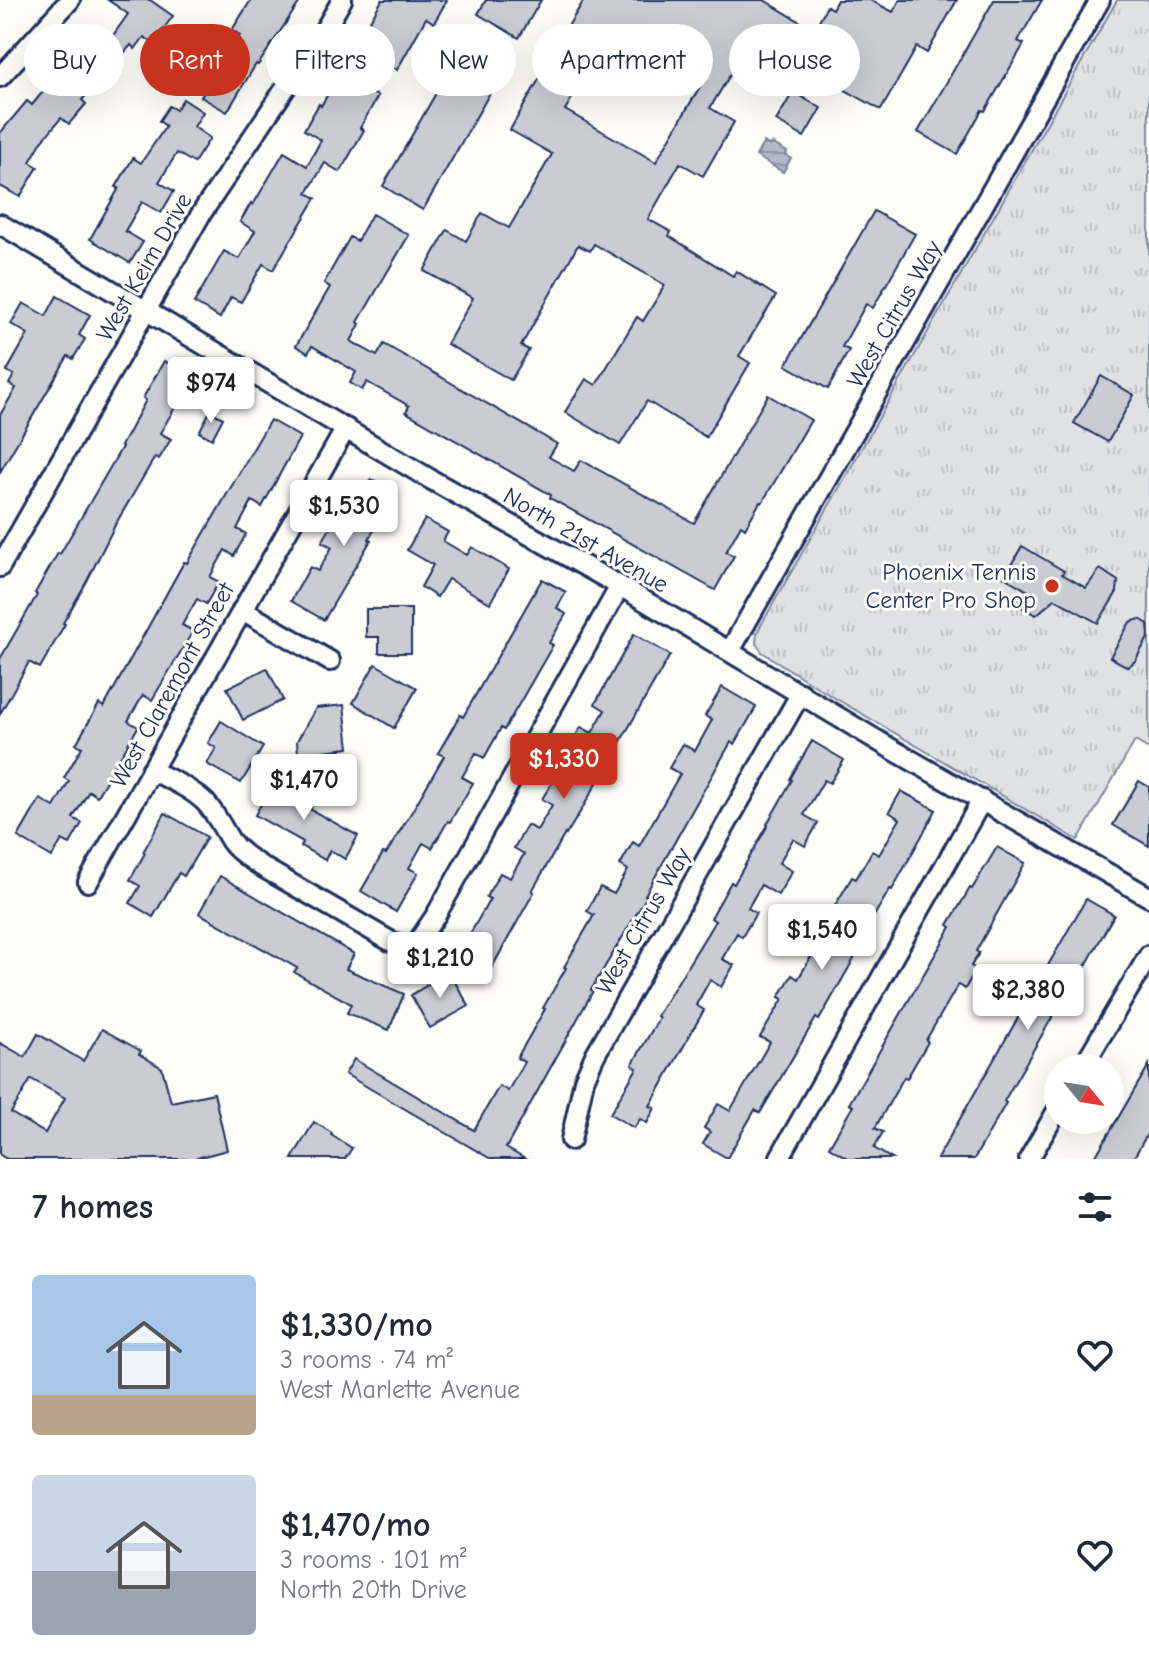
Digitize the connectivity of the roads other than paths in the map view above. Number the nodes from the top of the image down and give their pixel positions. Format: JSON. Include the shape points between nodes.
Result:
{"nodes":[{"id":1,"x":342,"y":0,"type":"edge"},
{"id":2,"x":1100,"y":0,"type":"edge"},
{"id":3,"x":62,"y":3,"type":"edge"},
{"id":4,"x":0,"y":77,"type":"edge"},
{"id":5,"x":0,"y":224,"type":"edge"},
{"id":6,"x":146,"y":310,"type":"junction"},
{"id":7,"x":346,"y":428,"type":"junction"},
{"id":8,"x":0,"y":567,"type":"edge"},
{"id":9,"x":620,"y":586,"type":"junction"},
{"id":10,"x":242,"y":610,"type":"junction"},
{"id":11,"x":730,"y":651,"type":"junction"},
{"id":12,"x":330,"y":661,"type":"dead end"},
{"id":13,"x":801,"y":693,"type":"junction"},
{"id":14,"x":151,"y":770,"type":"junction"},
{"id":15,"x":982,"y":800,"type":"junction"},
{"id":16,"x":88,"y":882,"type":"dead end"},
{"id":17,"x":1149,"y":897,"type":"edge"},
{"id":18,"x":1149,"y":955,"type":"edge"},
{"id":19,"x":1090,"y":1054,"type":"edge"},
{"id":20,"x":1044,"y":1133,"type":"edge"},
{"id":21,"x":571,"y":1140,"type":"dead end"},
{"id":22,"x":780,"y":1157,"type":"dead end"},
{"id":23,"x":1029,"y":1159,"type":"edge"}],
"edges":[{"from":1,"to":6,"type":"street","name":"West Keim Drive","via":[[201,214]]},
{"from":2,"to":11,"type":"street","name":"West Citrus Way"},
{"from":3,"to":4,"type":"street"},
{"from":5,"to":6,"type":"street","name":"North 21st Avenue"},
{"from":6,"to":7,"type":"street","name":"North 21st Avenue"},
{"from":6,"to":8,"type":"street","name":"West Keim Drive"},
{"from":7,"to":9,"type":"street","name":"North 21st Avenue"},
{"from":7,"to":10,"type":"street","name":"West Claremont Street"},
{"from":9,"to":11,"type":"street","name":"North 21st Avenue"},
{"from":9,"to":14,"type":"street","via":[[413,949],[264,868],[231,842],[205,802]]},
{"from":10,"to":12,"type":"street"},
{"from":10,"to":14,"type":"street","name":"West Claremont Street"},
{"from":11,"to":13,"type":"street","name":"North 21st Avenue"},
{"from":13,"to":15,"type":"street","name":"North 21st Avenue"},
{"from":13,"to":21,"type":"street","name":"West Citrus Way","via":[[595,1055]]},
{"from":14,"to":16,"type":"street","name":"West Claremont Street"},
{"from":15,"to":17,"type":"street","name":"North 21st Avenue"},
{"from":15,"to":22,"type":"street"},
{"from":18,"to":19,"type":"street"},
{"from":20,"to":23,"type":"street"}]}
